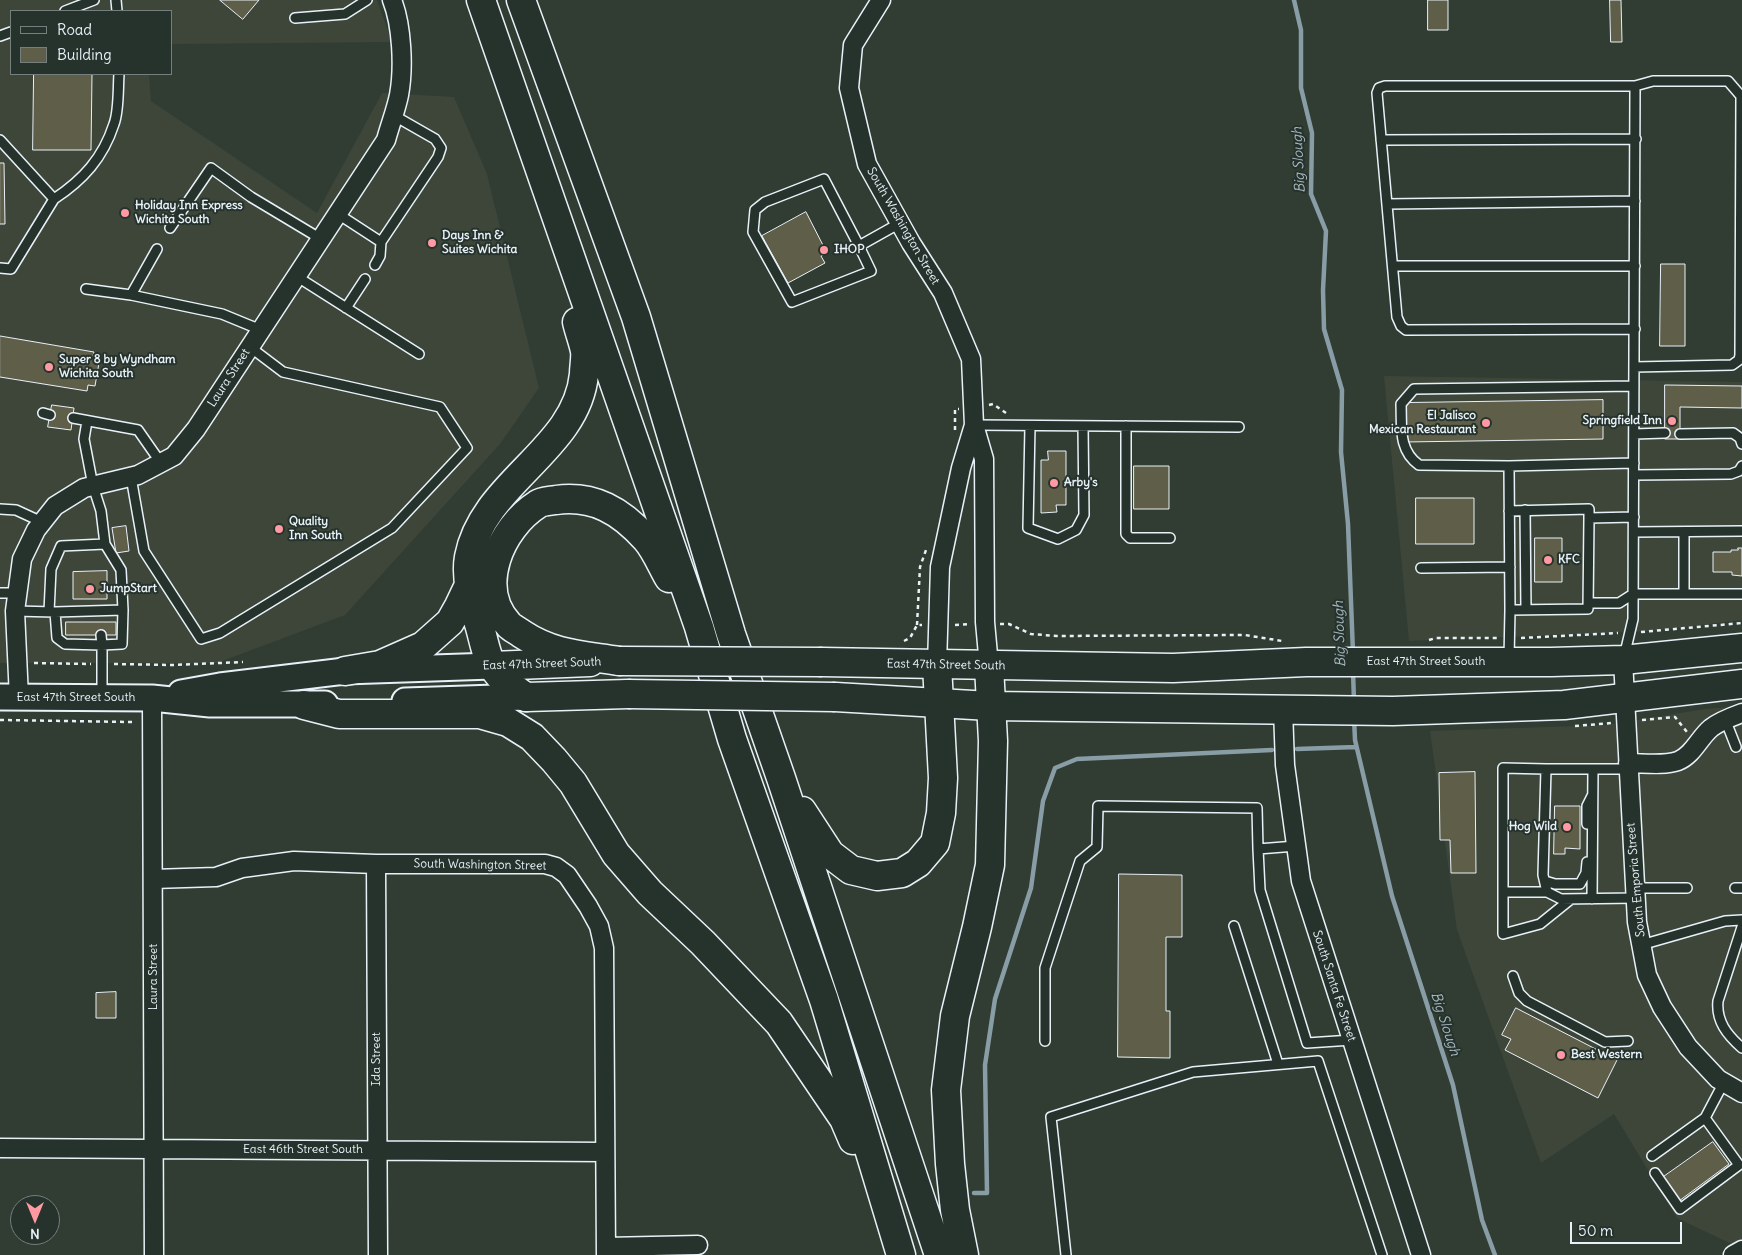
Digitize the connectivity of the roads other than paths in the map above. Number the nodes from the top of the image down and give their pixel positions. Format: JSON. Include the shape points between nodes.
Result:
{"nodes":[{"id":1,"x":94,"y":0,"type":"edge"},
{"id":2,"x":367,"y":0,"type":"edge"},
{"id":3,"x":392,"y":0,"type":"edge"},
{"id":4,"x":481,"y":0,"type":"edge"},
{"id":5,"x":521,"y":0,"type":"edge"},
{"id":6,"x":881,"y":0,"type":"edge"},
{"id":7,"x":68,"y":10,"type":"edge"},
{"id":8,"x":295,"y":18,"type":"dead end"},
{"id":9,"x":119,"y":75,"type":"edge"},
{"id":10,"x":1635,"y":86,"type":"junction"},
{"id":11,"x":393,"y":115,"type":"junction"},
{"id":12,"x":1636,"y":138,"type":"junction"},
{"id":13,"x":0,"y":140,"type":"edge"},
{"id":14,"x":1381,"y":140,"type":"junction"},
{"id":15,"x":531,"y":141,"type":"junction"},
{"id":16,"x":54,"y":199,"type":"junction"},
{"id":17,"x":1635,"y":201,"type":"junction"},
{"id":18,"x":1387,"y":204,"type":"junction"},
{"id":19,"x":338,"y":214,"type":"junction"},
{"id":20,"x":900,"y":223,"type":"junction"},
{"id":21,"x":170,"y":228,"type":"dead end"},
{"id":22,"x":321,"y":239,"type":"junction"},
{"id":23,"x":382,"y":242,"type":"junction"},
{"id":24,"x":858,"y":246,"type":"junction"},
{"id":25,"x":156,"y":249,"type":"dead end"},
{"id":26,"x":375,"y":265,"type":"dead end"},
{"id":27,"x":1393,"y":266,"type":"junction"},
{"id":28,"x":1635,"y":266,"type":"junction"},
{"id":29,"x":0,"y":268,"type":"edge"},
{"id":30,"x":296,"y":276,"type":"junction"},
{"id":31,"x":365,"y":279,"type":"dead end"},
{"id":32,"x":86,"y":289,"type":"dead end"},
{"id":33,"x":130,"y":295,"type":"junction"},
{"id":34,"x":346,"y":308,"type":"junction"},
{"id":35,"x":1635,"y":329,"type":"junction"},
{"id":36,"x":261,"y":330,"type":"junction"},
{"id":37,"x":250,"y":347,"type":"junction"},
{"id":38,"x":419,"y":354,"type":"dead end"},
{"id":39,"x":1634,"y":367,"type":"junction"},
{"id":40,"x":1634,"y":386,"type":"junction"},
{"id":41,"x":72,"y":418,"type":"dead end"},
{"id":42,"x":87,"y":420,"type":"junction"},
{"id":43,"x":974,"y":425,"type":"junction"},
{"id":44,"x":1030,"y":426,"type":"junction"},
{"id":45,"x":1083,"y":426,"type":"junction"},
{"id":46,"x":1126,"y":426,"type":"junction"},
{"id":47,"x":1239,"y":427,"type":"dead end"},
{"id":48,"x":1634,"y":434,"type":"junction"},
{"id":49,"x":1665,"y":434,"type":"dead end"},
{"id":50,"x":1680,"y":434,"type":"dead end"},
{"id":51,"x":1742,"y":444,"type":"edge"},
{"id":52,"x":1634,"y":463,"type":"junction"},
{"id":53,"x":161,"y":464,"type":"junction"},
{"id":54,"x":1509,"y":466,"type":"junction"},
{"id":55,"x":1742,"y":466,"type":"edge"},
{"id":56,"x":1634,"y":475,"type":"junction"},
{"id":57,"x":131,"y":477,"type":"junction"},
{"id":58,"x":93,"y":486,"type":"junction"},
{"id":59,"x":0,"y":509,"type":"edge"},
{"id":60,"x":1525,"y":510,"type":"junction"},
{"id":61,"x":1509,"y":511,"type":"junction"},
{"id":62,"x":1634,"y":517,"type":"junction"},
{"id":63,"x":1589,"y":518,"type":"junction"},
{"id":64,"x":42,"y":522,"type":"junction"},
{"id":65,"x":1742,"y":531,"type":"edge"},
{"id":66,"x":1634,"y":532,"type":"junction"},
{"id":67,"x":1684,"y":532,"type":"junction"},
{"id":68,"x":1170,"y":538,"type":"dead end"},
{"id":69,"x":105,"y":544,"type":"junction"},
{"id":70,"x":1510,"y":567,"type":"junction"},
{"id":71,"x":1421,"y":568,"type":"dead end"},
{"id":72,"x":470,"y":584,"type":"junction"},
{"id":73,"x":9,"y":593,"type":"edge"},
{"id":74,"x":1633,"y":594,"type":"junction"},
{"id":75,"x":1684,"y":594,"type":"junction"},
{"id":76,"x":1742,"y":594,"type":"edge"},
{"id":77,"x":1589,"y":603,"type":"junction"},
{"id":78,"x":123,"y":610,"type":"junction"},
{"id":79,"x":1510,"y":610,"type":"junction"},
{"id":80,"x":1526,"y":610,"type":"junction"},
{"id":81,"x":15,"y":611,"type":"junction"},
{"id":82,"x":82,"y":611,"type":"junction"},
{"id":83,"x":101,"y":611,"type":"junction"},
{"id":84,"x":52,"y":612,"type":"junction"},
{"id":85,"x":82,"y":622,"type":"dead end"},
{"id":86,"x":101,"y":622,"type":"dead end"},
{"id":87,"x":699,"y":627,"type":"junction"},
{"id":88,"x":101,"y":635,"type":"dead end"},
{"id":89,"x":102,"y":645,"type":"junction"},
{"id":90,"x":1742,"y":648,"type":"edge"},
{"id":91,"x":1509,"y":650,"type":"junction"},
{"id":92,"x":1623,"y":660,"type":"junction"},
{"id":93,"x":619,"y":661,"type":"junction"},
{"id":94,"x":937,"y":665,"type":"junction"},
{"id":95,"x":492,"y":666,"type":"junction"},
{"id":96,"x":989,"y":666,"type":"junction"},
{"id":97,"x":345,"y":671,"type":"junction"},
{"id":98,"x":1742,"y":684,"type":"edge"},
{"id":99,"x":9,"y":697,"type":"edge"},
{"id":100,"x":526,"y":697,"type":"junction"},
{"id":101,"x":102,"y":698,"type":"junction"},
{"id":102,"x":152,"y":698,"type":"junction"},
{"id":103,"x":1625,"y":698,"type":"junction"},
{"id":104,"x":939,"y":703,"type":"junction"},
{"id":105,"x":304,"y":705,"type":"junction"},
{"id":106,"x":990,"y":706,"type":"junction"},
{"id":107,"x":1296,"y":709,"type":"junction"},
{"id":108,"x":1742,"y":713,"type":"edge"},
{"id":109,"x":1725,"y":719,"type":"junction"},
{"id":110,"x":1736,"y":747,"type":"dead end"},
{"id":111,"x":1628,"y":766,"type":"junction"},
{"id":112,"x":1546,"y":769,"type":"junction"},
{"id":113,"x":1593,"y":769,"type":"junction"},
{"id":114,"x":781,"y":778,"type":"junction"},
{"id":115,"x":1593,"y":795,"type":"junction"},
{"id":116,"x":1296,"y":846,"type":"junction"},
{"id":117,"x":1258,"y":849,"type":"junction"},
{"id":118,"x":376,"y":864,"type":"junction"},
{"id":119,"x":153,"y":879,"type":"junction"},
{"id":120,"x":1544,"y":882,"type":"junction"},
{"id":121,"x":1687,"y":888,"type":"dead end"},
{"id":122,"x":1503,"y":892,"type":"junction"},
{"id":123,"x":1548,"y":892,"type":"junction"},
{"id":124,"x":1635,"y":893,"type":"junction"},
{"id":125,"x":1571,"y":899,"type":"junction"},
{"id":126,"x":1592,"y":899,"type":"junction"},
{"id":127,"x":1742,"y":920,"type":"edge"},
{"id":128,"x":1234,"y":926,"type":"dead end"},
{"id":129,"x":1742,"y":927,"type":"edge"},
{"id":130,"x":1641,"y":945,"type":"junction"},
{"id":131,"x":1513,"y":976,"type":"dead end"},
{"id":132,"x":1352,"y":1040,"type":"junction"},
{"id":133,"x":1045,"y":1041,"type":"dead end"},
{"id":134,"x":1628,"y":1041,"type":"dead end"},
{"id":135,"x":1742,"y":1048,"type":"edge"},
{"id":136,"x":1278,"y":1064,"type":"junction"},
{"id":137,"x":1724,"y":1082,"type":"junction"},
{"id":138,"x":1742,"y":1092,"type":"edge"},
{"id":139,"x":1705,"y":1118,"type":"junction"},
{"id":140,"x":0,"y":1148,"type":"edge"},
{"id":141,"x":154,"y":1149,"type":"junction"},
{"id":142,"x":378,"y":1150,"type":"junction"},
{"id":143,"x":605,"y":1152,"type":"junction"},
{"id":144,"x":1652,"y":1156,"type":"dead end"},
{"id":145,"x":1655,"y":1173,"type":"dead end"},
{"id":146,"x":698,"y":1245,"type":"dead end"},
{"id":147,"x":899,"y":1250,"type":"edge"},
{"id":148,"x":1742,"y":1250,"type":"edge"},
{"id":149,"x":606,"y":1251,"type":"edge"},
{"id":150,"x":154,"y":1255,"type":"edge"},
{"id":151,"x":378,"y":1255,"type":"edge"},
{"id":152,"x":938,"y":1255,"type":"edge"},
{"id":153,"x":964,"y":1255,"type":"edge"},
{"id":154,"x":1066,"y":1255,"type":"edge"},
{"id":155,"x":1382,"y":1255,"type":"edge"},
{"id":156,"x":1421,"y":1255,"type":"edge"},
{"id":157,"x":1733,"y":1255,"type":"edge"}],
"edges":[{"from":1,"to":7,"type":"lane"},
{"from":2,"to":8,"type":"lane","via":[[345,14]]},
{"from":3,"to":11,"type":"street","name":"Laura Street","via":[[402,47],[399,94]]},
{"from":4,"to":15,"type":"main road"},
{"from":5,"to":114,"type":"main road","via":[[636,317],[731,634]]},
{"from":6,"to":20,"type":"street","name":"South Washington Street","via":[[853,45],[849,88],[867,164]]},
{"from":9,"to":16,"type":"lane","via":[[115,123],[100,156],[75,185]]},
{"from":10,"to":12,"type":"lane"},
{"from":10,"to":14,"type":"lane","via":[[1386,86],[1379,88],[1377,93]]},
{"from":10,"to":39,"type":"lane","via":[[1653,81],[1728,81],[1741,96],[1739,360],[1732,365]]},
{"from":11,"to":19,"type":"street","name":"Laura Street","via":[[386,140]]},
{"from":11,"to":23,"type":"lane","via":[[436,139],[441,148]]},
{"from":12,"to":14,"type":"lane"},
{"from":12,"to":17,"type":"lane"},
{"from":13,"to":16,"type":"lane"},
{"from":14,"to":18,"type":"lane"},
{"from":15,"to":72,"type":"main road","via":[[558,258],[586,353],[583,387],[572,414],[557,434],[489,511],[469,558]]},
{"from":15,"to":87,"type":"main road"},
{"from":16,"to":29,"type":"lane","via":[[11,269]]},
{"from":17,"to":18,"type":"lane"},
{"from":17,"to":28,"type":"lane"},
{"from":18,"to":27,"type":"lane"},
{"from":19,"to":22,"type":"street","name":"Laura Street"},
{"from":19,"to":23,"type":"lane"},
{"from":20,"to":24,"type":"lane"},
{"from":20,"to":43,"type":"street","name":"South Washington Street","via":[[942,294],[971,359]]},
{"from":21,"to":22,"type":"lane","via":[[211,168],[251,197]]},
{"from":22,"to":30,"type":"street","name":"Laura Street"},
{"from":23,"to":26,"type":"lane"},
{"from":24,"to":24,"type":"lane","via":[[871,270],[792,302],[752,232],[755,210],[766,202],[824,179]]},
{"from":25,"to":33,"type":"lane"},
{"from":27,"to":28,"type":"lane"},
{"from":27,"to":35,"type":"lane","via":[[1397,317],[1406,330]]},
{"from":28,"to":35,"type":"lane"},
{"from":30,"to":34,"type":"lane"},
{"from":30,"to":36,"type":"street","name":"Laura Street"},
{"from":31,"to":34,"type":"lane"},
{"from":32,"to":33,"type":"lane"},
{"from":33,"to":36,"type":"lane","via":[[222,314]]},
{"from":34,"to":38,"type":"lane"},
{"from":35,"to":39,"type":"lane"},
{"from":36,"to":37,"type":"street","name":"Laura Street"},
{"from":37,"to":53,"type":"street","name":"Laura Street","via":[[196,429],[174,456]]},
{"from":37,"to":57,"type":"lane","via":[[283,372],[440,407],[467,448],[392,528],[220,633],[201,639],[144,551]]},
{"from":39,"to":40,"type":"lane"},
{"from":40,"to":48,"type":"lane"},
{"from":40,"to":54,"type":"lane","via":[[1414,389],[1401,404],[1403,444],[1410,458],[1419,465]]},
{"from":41,"to":42,"type":"lane"},
{"from":42,"to":53,"type":"lane","via":[[138,430]]},
{"from":42,"to":58,"type":"lane","via":[[84,440]]},
{"from":43,"to":44,"type":"lane"},
{"from":43,"to":94,"type":"street","name":"South Washington Street","via":[[961,468],[940,567]]},
{"from":43,"to":96,"type":"street","name":"South Washington Street","via":[[984,460],[985,624]]},
{"from":44,"to":45,"type":"lane"},
{"from":44,"to":45,"type":"lane","via":[[1028,528],[1058,539],[1076,530],[1084,515]]},
{"from":45,"to":46,"type":"lane"},
{"from":46,"to":47,"type":"lane"},
{"from":46,"to":68,"type":"lane","via":[[1126,534],[1130,538]]},
{"from":48,"to":49,"type":"lane"},
{"from":48,"to":52,"type":"lane"},
{"from":50,"to":51,"type":"lane","via":[[1733,433]]},
{"from":52,"to":54,"type":"lane"},
{"from":52,"to":56,"type":"lane"},
{"from":53,"to":57,"type":"street","name":"Laura Street"},
{"from":54,"to":61,"type":"lane"},
{"from":55,"to":56,"type":"lane","via":[[1740,471],[1731,474]]},
{"from":56,"to":62,"type":"lane"},
{"from":57,"to":58,"type":"street","name":"Laura Street"},
{"from":58,"to":64,"type":"street","name":"Laura Street","via":[[55,506]]},
{"from":58,"to":69,"type":"lane","via":[[101,511]]},
{"from":59,"to":64,"type":"lane","via":[[16,510]]},
{"from":60,"to":61,"type":"lane"},
{"from":60,"to":63,"type":"lane","via":[[1589,509]]},
{"from":60,"to":80,"type":"lane"},
{"from":61,"to":70,"type":"lane"},
{"from":62,"to":63,"type":"lane"},
{"from":62,"to":66,"type":"lane"},
{"from":63,"to":77,"type":"lane"},
{"from":64,"to":73,"type":"street","name":"Laura Street","via":[[22,559]]},
{"from":65,"to":67,"type":"lane"},
{"from":66,"to":67,"type":"lane"},
{"from":66,"to":74,"type":"lane"},
{"from":67,"to":75,"type":"lane"},
{"from":69,"to":78,"type":"lane","via":[[121,570]]},
{"from":69,"to":84,"type":"lane","via":[[61,546],[51,568]]},
{"from":70,"to":71,"type":"lane"},
{"from":70,"to":79,"type":"lane"},
{"from":72,"to":95,"type":"main road"},
{"from":72,"to":97,"type":"main road","via":[[450,622],[423,646],[380,665]]},
{"from":73,"to":81,"type":"street","name":"Laura Street"},
{"from":74,"to":75,"type":"lane"},
{"from":74,"to":77,"type":"lane","via":[[1619,604]]},
{"from":74,"to":92,"type":"lane","via":[[1633,619]]},
{"from":75,"to":76,"type":"lane"},
{"from":77,"to":80,"type":"lane","via":[[1588,609]]},
{"from":78,"to":83,"type":"lane"},
{"from":78,"to":89,"type":"lane","via":[[122,644]]},
{"from":79,"to":80,"type":"lane"},
{"from":79,"to":91,"type":"lane"},
{"from":81,"to":84,"type":"lane"},
{"from":81,"to":99,"type":"street","name":"Laura Street"},
{"from":82,"to":83,"type":"lane"},
{"from":82,"to":84,"type":"lane"},
{"from":82,"to":85,"type":"lane"},
{"from":83,"to":86,"type":"lane"},
{"from":84,"to":89,"type":"lane","via":[[58,638],[65,644],[82,640]]},
{"from":87,"to":93,"type":"main road","via":[[647,540],[616,512],[588,500],[539,503],[506,536],[494,568],[492,586],[497,607],[509,625],[542,646],[558,652]]},
{"from":87,"to":147,"type":"main road","via":[[732,740],[824,1000]]},
{"from":88,"to":89,"type":"lane"},
{"from":89,"to":101,"type":"lane"},
{"from":90,"to":92,"type":"main road","name":"East 47th Street South"},
{"from":91,"to":92,"type":"main road","name":"East 47th Street South","via":[[1551,662]]},
{"from":91,"to":96,"type":"main road","name":"East 47th Street South","via":[[1393,662],[1173,668]]},
{"from":92,"to":103,"type":"street","name":"South Emporia Street"},
{"from":93,"to":94,"type":"main road","name":"East 47th Street South","bridge":true},
{"from":93,"to":95,"type":"main road","name":"East 47th Street South"},
{"from":94,"to":96,"type":"main road","name":"East 47th Street South"},
{"from":94,"to":104,"type":"main road"},
{"from":95,"to":97,"type":"main road","name":"East 47th Street South"},
{"from":95,"to":100,"type":"main road"},
{"from":96,"to":106,"type":"main road"},
{"from":97,"to":102,"type":"main road","name":"East 47th Street South"},
{"from":98,"to":103,"type":"main road","name":"East 47th Street South"},
{"from":99,"to":101,"type":"main road","name":"East 47th Street South"},
{"from":100,"to":104,"type":"main road","name":"East 47th Street South","bridge":true,"via":[[628,694],[835,697]]},
{"from":100,"to":105,"type":"main road","name":"East 47th Street South"},
{"from":101,"to":102,"type":"main road","name":"East 47th Street South"},
{"from":102,"to":105,"type":"main road","name":"East 47th Street South","via":[[210,704]]},
{"from":102,"to":119,"type":"street","name":"Laura Street"},
{"from":103,"to":107,"type":"main road","name":"East 47th Street South","via":[[1564,705]]},
{"from":103,"to":111,"type":"street","name":"South Emporia Street"},
{"from":104,"to":106,"type":"main road","name":"East 47th Street South"},
{"from":104,"to":114,"type":"main road","via":[[943,778],[935,843],[918,863],[902,874],[877,876],[851,870],[830,854]]},
{"from":105,"to":147,"type":"main road","via":[[339,714],[480,714],[508,722],[532,737],[573,783],[616,854],[650,893],[779,1023],[844,1118]]},
{"from":106,"to":107,"type":"main road","name":"East 47th Street South"},
{"from":106,"to":153,"type":"main road","via":[[993,742],[990,865],[955,1016],[946,1090],[951,1174]]},
{"from":107,"to":116,"type":"street","name":"South Santa Fe Street","via":[[1285,765]]},
{"from":108,"to":109,"type":"street"},
{"from":109,"to":110,"type":"lane"},
{"from":109,"to":111,"type":"street","via":[[1710,729],[1689,754],[1678,761]]},
{"from":111,"to":113,"type":"lane"},
{"from":111,"to":124,"type":"street","name":"South Emporia Street"},
{"from":112,"to":113,"type":"lane"},
{"from":112,"to":120,"type":"lane"},
{"from":112,"to":122,"type":"lane","via":[[1503,768]]},
{"from":113,"to":115,"type":"lane"},
{"from":114,"to":152,"type":"main road"},
{"from":115,"to":120,"type":"lane","via":[[1587,806],[1584,880],[1574,885]]},
{"from":115,"to":126,"type":"lane"},
{"from":116,"to":117,"type":"lane"},
{"from":116,"to":132,"type":"street","name":"South Santa Fe Street","via":[[1301,881]]},
{"from":117,"to":132,"type":"lane","via":[[1260,890],[1307,1043]]},
{"from":117,"to":133,"type":"lane","via":[[1257,808],[1098,806],[1097,846],[1080,861],[1045,968]]},
{"from":118,"to":119,"type":"street","name":"South Washington Street","via":[[294,861],[242,868],[216,878]]},
{"from":118,"to":142,"type":"street","name":"Ida Street"},
{"from":118,"to":143,"type":"street","name":"South Washington Street","via":[[545,864],[567,875],[600,926],[604,948]]},
{"from":119,"to":141,"type":"street","name":"Laura Street"},
{"from":120,"to":123,"type":"lane"},
{"from":121,"to":124,"type":"lane"},
{"from":122,"to":123,"type":"lane"},
{"from":122,"to":125,"type":"lane","via":[[1503,934],[1540,924]]},
{"from":123,"to":125,"type":"lane","via":[[1561,899]]},
{"from":124,"to":126,"type":"lane"},
{"from":124,"to":130,"type":"street","name":"South Emporia Street"},
{"from":125,"to":126,"type":"lane"},
{"from":127,"to":130,"type":"lane","via":[[1725,921]]},
{"from":128,"to":136,"type":"lane"},
{"from":129,"to":135,"type":"lane","via":[[1717,1011],[1726,1032]]},
{"from":130,"to":137,"type":"street","name":"South Emporia Street","via":[[1647,974],[1662,1007],[1688,1047]]},
{"from":131,"to":134,"type":"lane","via":[[1519,992],[1527,1001],[1605,1042]]},
{"from":132,"to":156,"type":"street","name":"South Santa Fe Street"},
{"from":136,"to":154,"type":"lane","via":[[1193,1072],[1051,1117]]},
{"from":136,"to":155,"type":"lane","via":[[1318,1061]]},
{"from":137,"to":138,"type":"street","name":"South Emporia Street"},
{"from":137,"to":139,"type":"lane"},
{"from":139,"to":144,"type":"lane"},
{"from":139,"to":145,"type":"lane","via":[[1740,1165],[1680,1209]]},
{"from":140,"to":141,"type":"street","name":"East 46th Street South"},
{"from":141,"to":142,"type":"street","name":"East 46th Street South"},
{"from":141,"to":150,"type":"street","name":"Laura Street"},
{"from":142,"to":143,"type":"street","name":"East 46th Street South"},
{"from":142,"to":151,"type":"street","name":"Ida Street"},
{"from":143,"to":149,"type":"street","name":"South Washington Street"},
{"from":146,"to":149,"type":"street"},
{"from":148,"to":157,"type":"street"}]}
